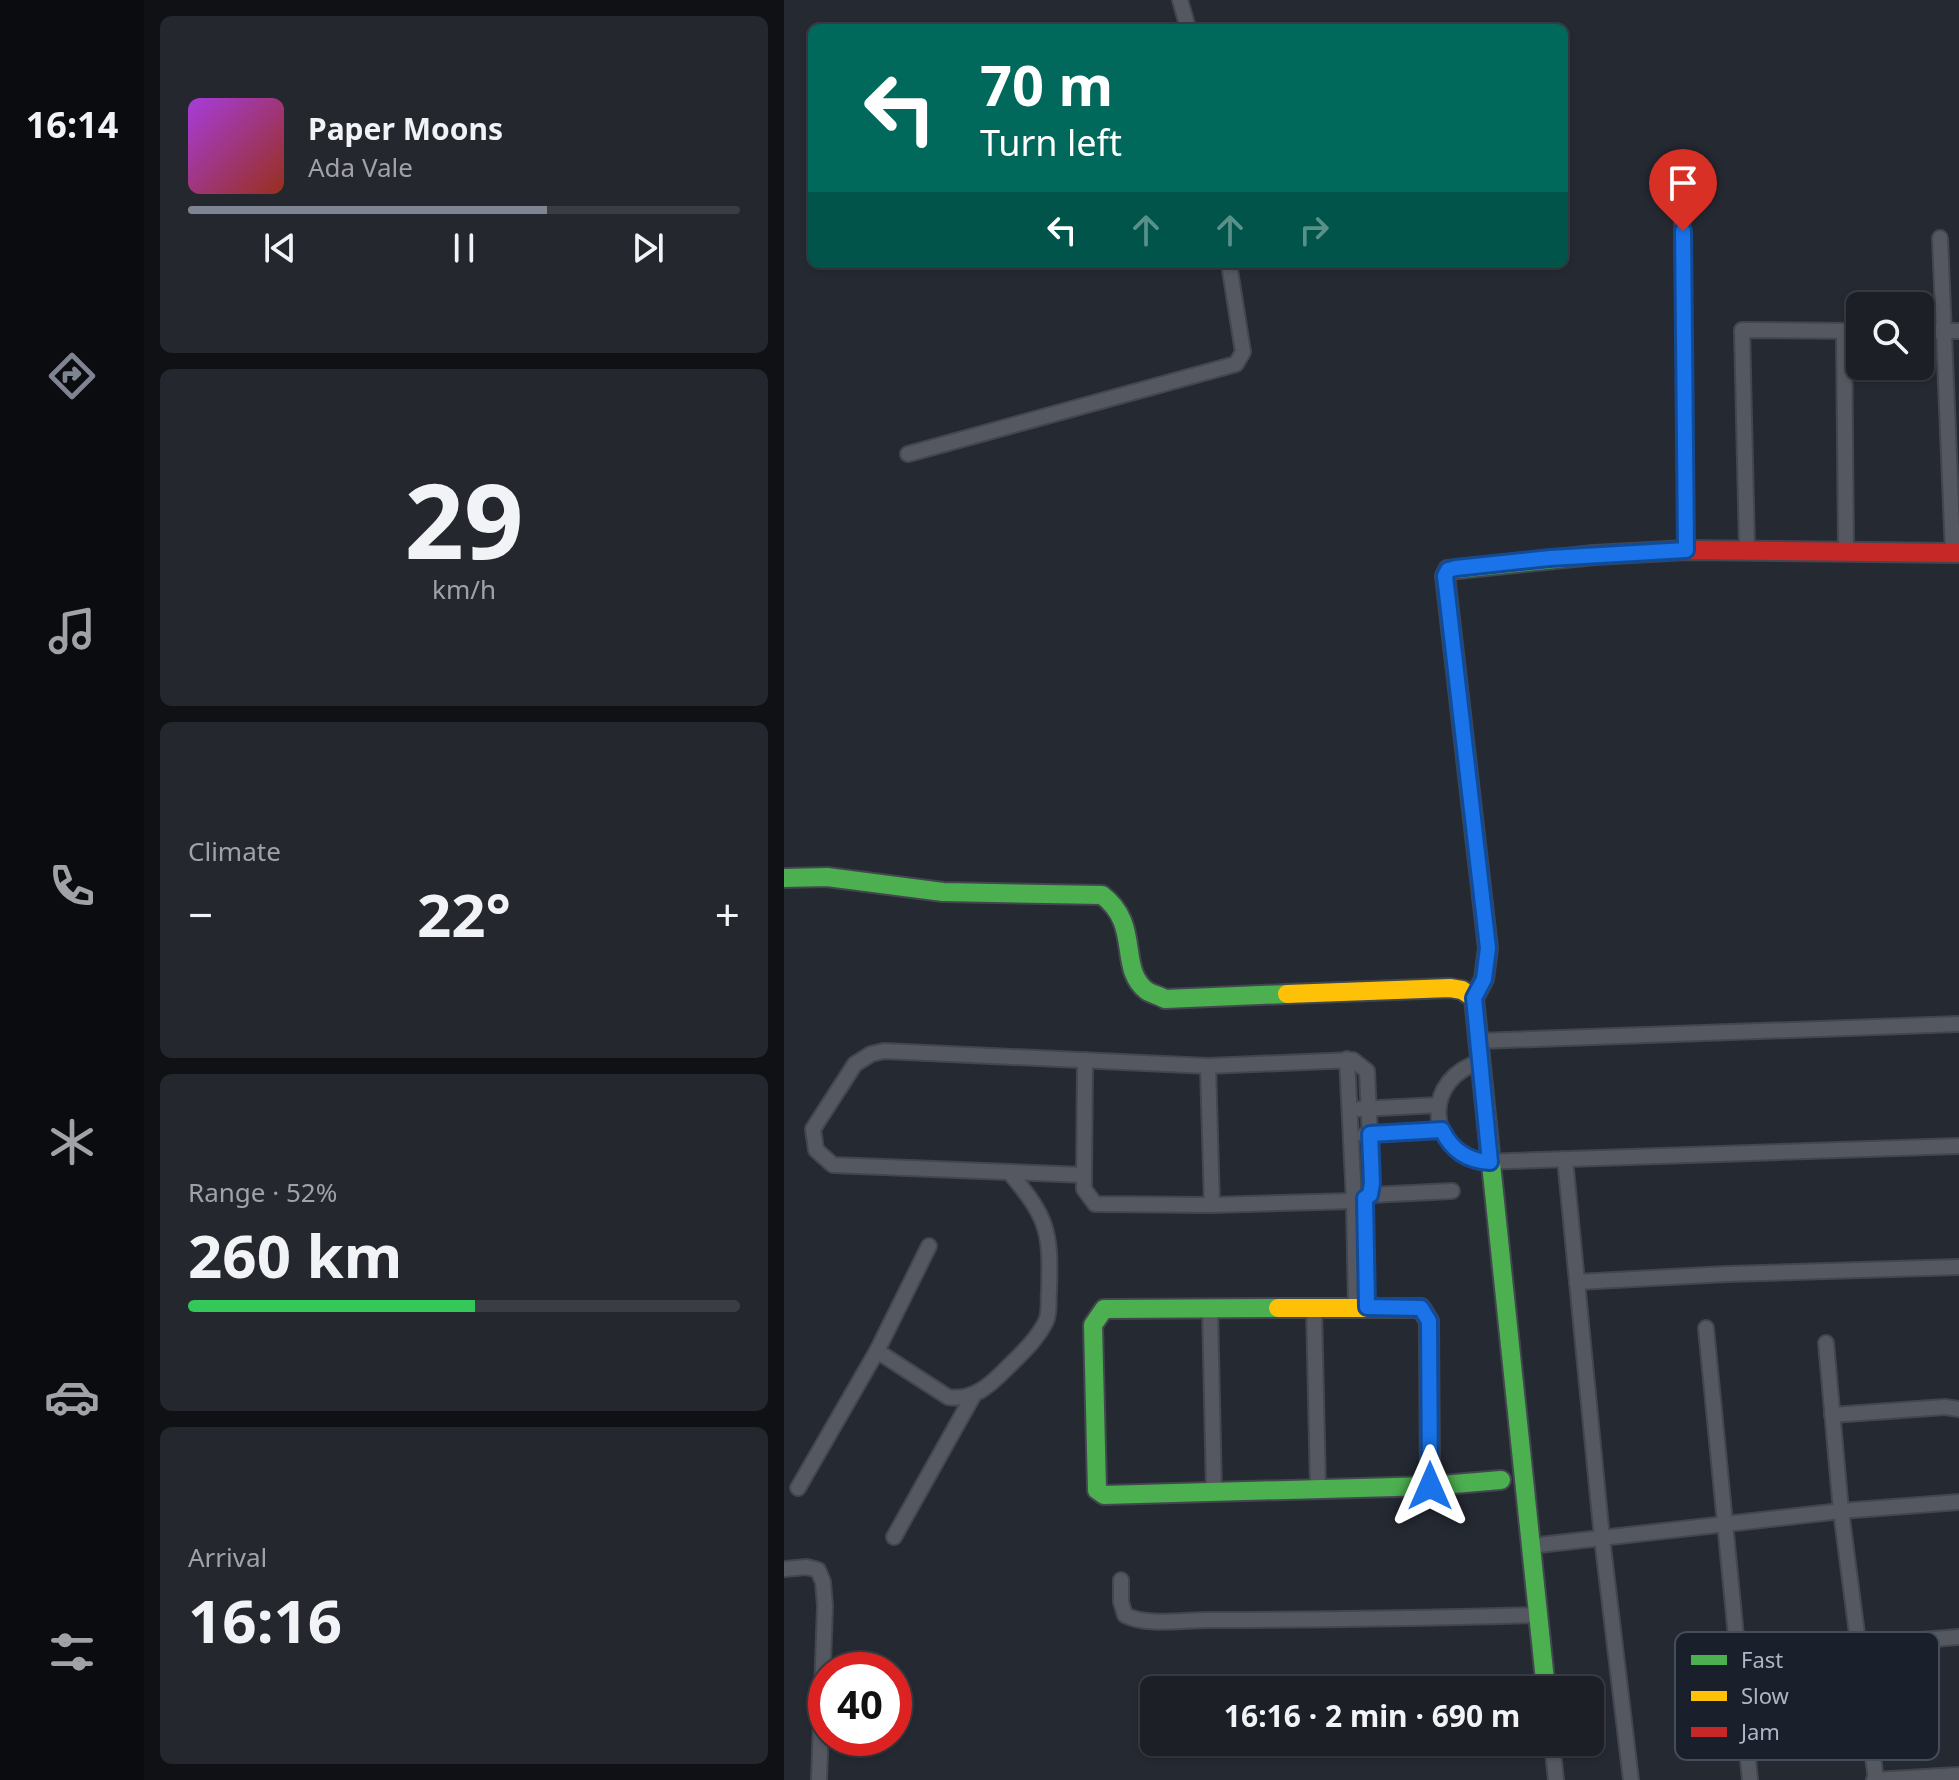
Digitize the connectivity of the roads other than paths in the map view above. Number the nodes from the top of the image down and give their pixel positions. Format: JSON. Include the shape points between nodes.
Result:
{"nodes":[{"id":1,"x":1180,"y":0,"type":"edge"},
{"id":2,"x":1187,"y":24,"type":"edge"},
{"id":3,"x":1682,"y":199,"type":"dead end"},
{"id":4,"x":1940,"y":238,"type":"dead end"},
{"id":5,"x":1230,"y":268,"type":"edge"},
{"id":6,"x":1844,"y":331,"type":"joint"},
{"id":7,"x":1934,"y":331,"type":"edge"},
{"id":8,"x":1942,"y":331,"type":"junction"},
{"id":9,"x":1959,"y":331,"type":"edge"},
{"id":10,"x":908,"y":454,"type":"dead end"},
{"id":11,"x":1747,"y":549,"type":"junction"},
{"id":12,"x":1686,"y":550,"type":"junction"},
{"id":13,"x":1846,"y":550,"type":"junction"},
{"id":14,"x":1956,"y":553,"type":"edge"},
{"id":15,"x":784,"y":878,"type":"edge"},
{"id":16,"x":1474,"y":998,"type":"junction"},
{"id":17,"x":1959,"y":1024,"type":"edge"},
{"id":18,"x":1478,"y":1041,"type":"junction"},
{"id":19,"x":1347,"y":1059,"type":"junction"},
{"id":20,"x":1085,"y":1060,"type":"junction"},
{"id":21,"x":1480,"y":1062,"type":"junction"},
{"id":22,"x":1208,"y":1066,"type":"junction"},
{"id":23,"x":1439,"y":1105,"type":"junction"},
{"id":24,"x":1369,"y":1108,"type":"junction"},
{"id":25,"x":1350,"y":1109,"type":"junction"},
{"id":26,"x":1442,"y":1130,"type":"junction"},
{"id":27,"x":1370,"y":1134,"type":"junction"},
{"id":28,"x":1351,"y":1135,"type":"junction"},
{"id":29,"x":1959,"y":1146,"type":"edge"},
{"id":30,"x":1565,"y":1159,"type":"junction"},
{"id":31,"x":1490,"y":1162,"type":"junction"},
{"id":32,"x":1009,"y":1172,"type":"junction"},
{"id":33,"x":1084,"y":1175,"type":"junction"},
{"id":34,"x":1452,"y":1191,"type":"dead end"},
{"id":35,"x":1363,"y":1198,"type":"junction"},
{"id":36,"x":1212,"y":1205,"type":"junction"},
{"id":37,"x":929,"y":1246,"type":"dead end"},
{"id":38,"x":1959,"y":1267,"type":"edge"},
{"id":39,"x":1577,"y":1282,"type":"junction"},
{"id":40,"x":1314,"y":1307,"type":"junction"},
{"id":41,"x":1362,"y":1307,"type":"junction"},
{"id":42,"x":1210,"y":1308,"type":"junction"},
{"id":43,"x":1706,"y":1328,"type":"dead end"},
{"id":44,"x":1826,"y":1343,"type":"dead end"},
{"id":45,"x":877,"y":1351,"type":"junction"},
{"id":46,"x":973,"y":1396,"type":"junction"},
{"id":47,"x":1959,"y":1409,"type":"edge"},
{"id":48,"x":1832,"y":1415,"type":"junction"},
{"id":49,"x":1501,"y":1480,"type":"dead end"},
{"id":50,"x":1430,"y":1486,"type":"junction"},
{"id":51,"x":798,"y":1488,"type":"dead end"},
{"id":52,"x":1318,"y":1489,"type":"junction"},
{"id":53,"x":1214,"y":1492,"type":"junction"},
{"id":54,"x":1959,"y":1501,"type":"edge"},
{"id":55,"x":1841,"y":1511,"type":"junction"},
{"id":56,"x":1726,"y":1524,"type":"junction"},
{"id":57,"x":894,"y":1537,"type":"dead end"},
{"id":58,"x":1602,"y":1538,"type":"junction"},
{"id":59,"x":1530,"y":1546,"type":"junction"},
{"id":60,"x":784,"y":1569,"type":"edge"},
{"id":61,"x":1121,"y":1580,"type":"dead end"},
{"id":62,"x":1538,"y":1615,"type":"junction"},
{"id":63,"x":1736,"y":1632,"type":"edge"},
{"id":64,"x":1856,"y":1632,"type":"edge"},
{"id":65,"x":1959,"y":1637,"type":"edge"},
{"id":66,"x":1939,"y":1639,"type":"edge"},
{"id":67,"x":1545,"y":1676,"type":"edge"},
{"id":68,"x":1553,"y":1756,"type":"edge"},
{"id":69,"x":1748,"y":1760,"type":"edge"},
{"id":70,"x":1873,"y":1760,"type":"edge"},
{"id":71,"x":1959,"y":1775,"type":"edge"},
{"id":72,"x":819,"y":1780,"type":"edge"},
{"id":73,"x":1556,"y":1780,"type":"edge"},
{"id":74,"x":1631,"y":1780,"type":"edge"},
{"id":75,"x":1750,"y":1780,"type":"edge"},
{"id":76,"x":1876,"y":1780,"type":"edge"}],
"edges":[{"from":1,"to":2,"type":"street"},
{"from":3,"to":12,"type":"street"},
{"from":4,"to":8,"type":"street"},
{"from":5,"to":10,"type":"street","via":[[1243,352],[1236,364]]},
{"from":6,"to":11,"type":"street","via":[[1742,330]]},
{"from":6,"to":13,"type":"street"},
{"from":7,"to":8,"type":"street"},
{"from":8,"to":9,"type":"street"},
{"from":8,"to":14,"type":"street"},
{"from":11,"to":12,"type":"street"},
{"from":11,"to":13,"type":"street"},
{"from":12,"to":16,"type":"street","via":[[1518,561],[1456,568],[1445,576],[1488,948],[1484,979]]},
{"from":13,"to":14,"type":"street"},
{"from":15,"to":16,"type":"street","via":[[827,877],[943,892],[1102,895],[1123,916],[1137,981],[1165,999],[1450,988]]},
{"from":16,"to":18,"type":"street"},
{"from":17,"to":18,"type":"street"},
{"from":18,"to":21,"type":"street"},
{"from":19,"to":22,"type":"street"},
{"from":19,"to":24,"type":"street","via":[[1367,1071]]},
{"from":19,"to":25,"type":"street"},
{"from":20,"to":22,"type":"street"},
{"from":20,"to":32,"type":"street","via":[[878,1052],[855,1064],[813,1129],[816,1150],[833,1165]]},
{"from":20,"to":33,"type":"street"},
{"from":21,"to":23,"type":"street","via":[[1449,1080]]},
{"from":21,"to":31,"type":"street"},
{"from":22,"to":36,"type":"street"},
{"from":23,"to":24,"type":"street"},
{"from":23,"to":26,"type":"street"},
{"from":24,"to":25,"type":"street"},
{"from":24,"to":27,"type":"street"},
{"from":25,"to":28,"type":"street"},
{"from":26,"to":27,"type":"street"},
{"from":26,"to":31,"type":"street","via":[[1461,1154]]},
{"from":27,"to":28,"type":"street"},
{"from":27,"to":35,"type":"street","via":[[1372,1183]]},
{"from":28,"to":35,"type":"street"},
{"from":29,"to":30,"type":"street"},
{"from":30,"to":31,"type":"street"},
{"from":30,"to":39,"type":"street"},
{"from":31,"to":59,"type":"street"},
{"from":32,"to":33,"type":"street"},
{"from":32,"to":46,"type":"street","via":[[1034,1201],[1045,1224],[1050,1253],[1048,1319],[1029,1347]]},
{"from":33,"to":36,"type":"street","via":[[1086,1195],[1101,1205]]},
{"from":34,"to":35,"type":"street"},
{"from":35,"to":36,"type":"street"},
{"from":35,"to":41,"type":"street"},
{"from":37,"to":45,"type":"street"},
{"from":38,"to":39,"type":"street"},
{"from":39,"to":58,"type":"street"},
{"from":40,"to":41,"type":"street"},
{"from":40,"to":42,"type":"street"},
{"from":40,"to":52,"type":"street"},
{"from":41,"to":50,"type":"street","via":[[1421,1308],[1429,1321]]},
{"from":42,"to":53,"type":"street"},
{"from":42,"to":53,"type":"street","via":[[1104,1309],[1093,1325],[1097,1490],[1104,1495]]},
{"from":43,"to":56,"type":"street"},
{"from":44,"to":48,"type":"street"},
{"from":45,"to":46,"type":"street","via":[[948,1397]]},
{"from":45,"to":51,"type":"street"},
{"from":46,"to":57,"type":"street"},
{"from":47,"to":48,"type":"street"},
{"from":48,"to":55,"type":"street"},
{"from":49,"to":50,"type":"street"},
{"from":50,"to":52,"type":"street"},
{"from":52,"to":53,"type":"street"},
{"from":54,"to":55,"type":"street"},
{"from":55,"to":56,"type":"street"},
{"from":55,"to":64,"type":"street"},
{"from":56,"to":58,"type":"street"},
{"from":56,"to":63,"type":"street"},
{"from":58,"to":59,"type":"street"},
{"from":58,"to":74,"type":"street"},
{"from":59,"to":62,"type":"street"},
{"from":60,"to":72,"type":"street","via":[[818,1570],[823,1582]]},
{"from":61,"to":62,"type":"street","via":[[1125,1615],[1140,1622]]},
{"from":62,"to":67,"type":"street"},
{"from":65,"to":66,"type":"street"},
{"from":68,"to":73,"type":"street"},
{"from":69,"to":75,"type":"street"},
{"from":70,"to":76,"type":"street"},
{"from":71,"to":76,"type":"street"}]}
